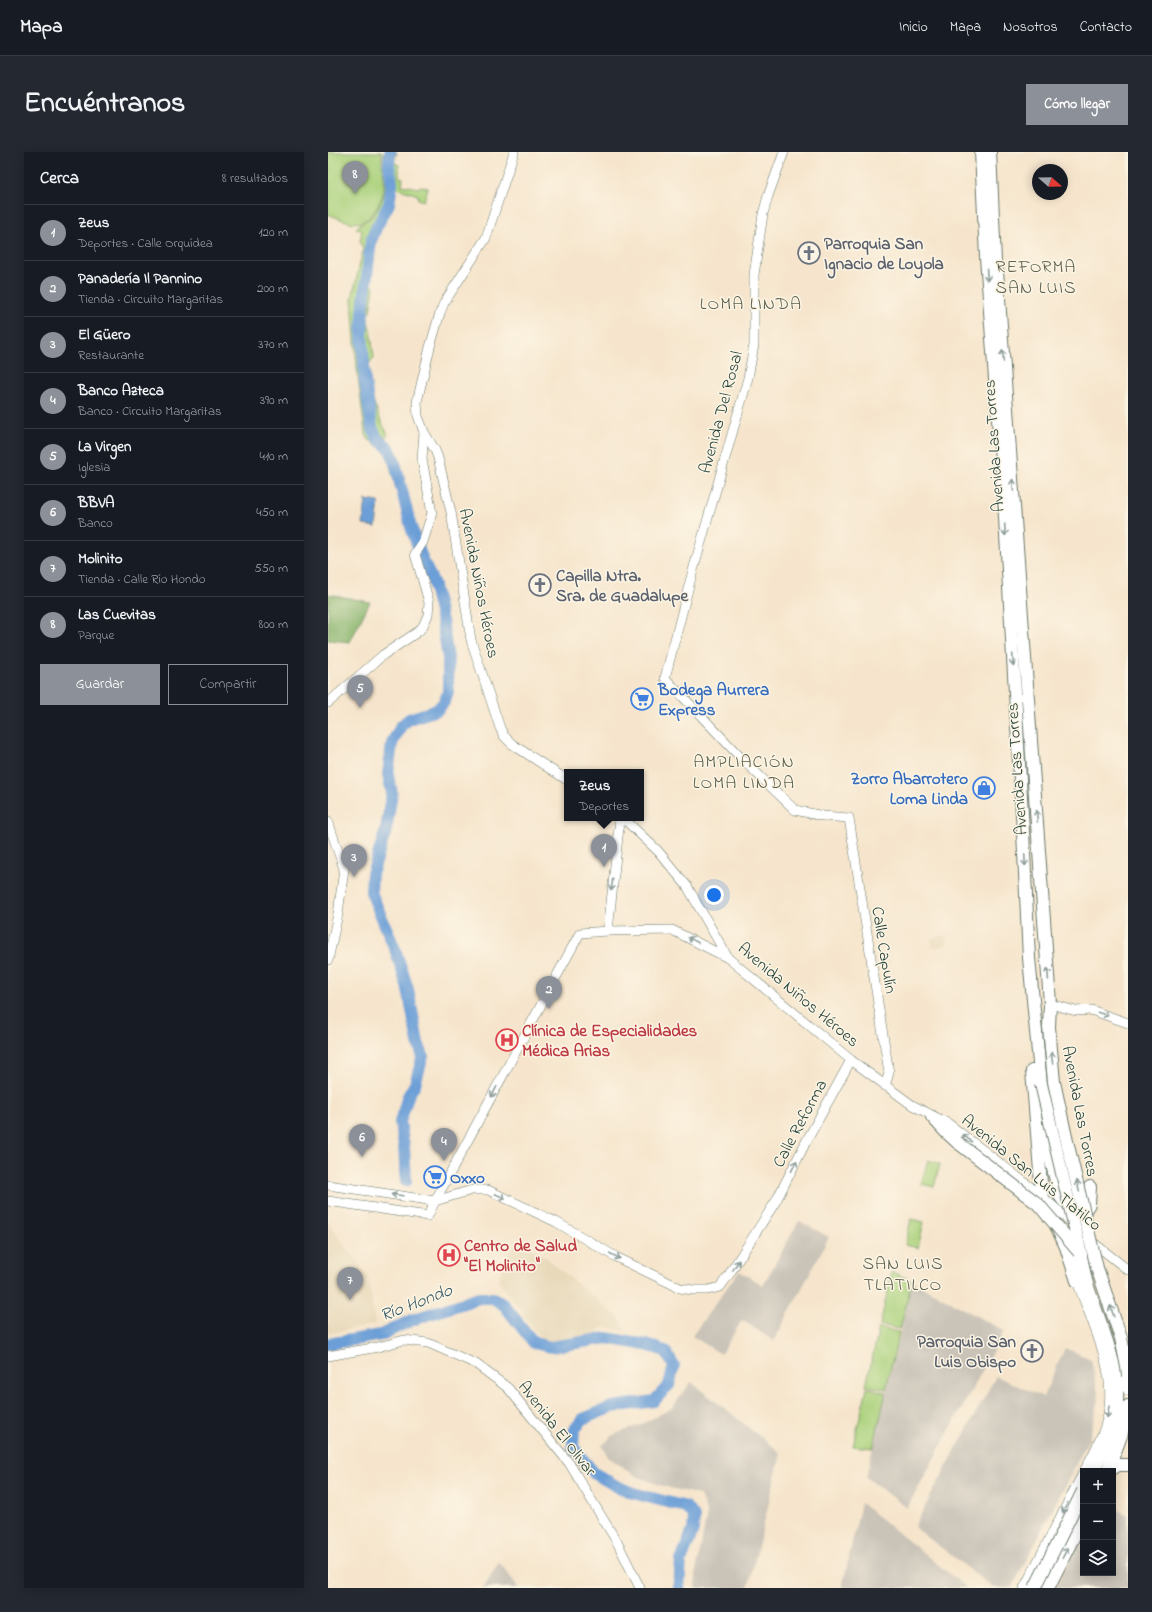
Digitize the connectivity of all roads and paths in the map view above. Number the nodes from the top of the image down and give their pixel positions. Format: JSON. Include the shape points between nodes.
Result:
{"nodes":[{"id":1,"x":514,"y":152,"type":"edge"},
{"id":2,"x":784,"y":152,"type":"edge"},
{"id":3,"x":981,"y":152,"type":"edge"},
{"id":4,"x":990,"y":152,"type":"edge"},
{"id":5,"x":424,"y":432,"type":"junction"},
{"id":6,"x":328,"y":703,"type":"edge"},
{"id":7,"x":564,"y":778,"type":"edge"},
{"id":8,"x":849,"y":818,"type":"joint"},
{"id":9,"x":328,"y":821,"type":"edge"},
{"id":10,"x":620,"y":821,"type":"edge"},
{"id":11,"x":626,"y":821,"type":"edge"},
{"id":12,"x":608,"y":931,"type":"junction"},
{"id":13,"x":728,"y":958,"type":"junction"},
{"id":14,"x":328,"y":960,"type":"edge"},
{"id":15,"x":1050,"y":1004,"type":"junction"},
{"id":16,"x":1128,"y":1023,"type":"edge"},
{"id":17,"x":851,"y":1060,"type":"junction"},
{"id":18,"x":885,"y":1086,"type":"junction"},
{"id":19,"x":1037,"y":1088,"type":"junction"},
{"id":20,"x":932,"y":1116,"type":"junction"},
{"id":21,"x":1054,"y":1177,"type":"junction"},
{"id":22,"x":328,"y":1185,"type":"edge"},
{"id":23,"x":1090,"y":1187,"type":"dead end"},
{"id":24,"x":1042,"y":1196,"type":"junction"},
{"id":25,"x":328,"y":1200,"type":"edge"},
{"id":26,"x":435,"y":1201,"type":"junction"},
{"id":27,"x":1081,"y":1254,"type":"junction"},
{"id":28,"x":1128,"y":1270,"type":"edge"},
{"id":29,"x":1076,"y":1281,"type":"joint"},
{"id":30,"x":1105,"y":1334,"type":"junction"},
{"id":31,"x":328,"y":1356,"type":"edge"},
{"id":32,"x":1128,"y":1376,"type":"edge"},
{"id":33,"x":1128,"y":1391,"type":"edge"},
{"id":34,"x":1128,"y":1406,"type":"edge"},
{"id":35,"x":1128,"y":1465,"type":"edge"},
{"id":36,"x":1086,"y":1468,"type":"edge"},
{"id":37,"x":1094,"y":1468,"type":"edge"},
{"id":38,"x":1109,"y":1468,"type":"edge"},
{"id":39,"x":1113,"y":1468,"type":"edge"},
{"id":40,"x":1080,"y":1480,"type":"edge"},
{"id":41,"x":1080,"y":1497,"type":"edge"},
{"id":42,"x":1080,"y":1524,"type":"edge"},
{"id":43,"x":1038,"y":1562,"type":"junction"},
{"id":44,"x":1056,"y":1571,"type":"junction"},
{"id":45,"x":640,"y":1588,"type":"edge"},
{"id":46,"x":1024,"y":1588,"type":"edge"},
{"id":47,"x":1035,"y":1588,"type":"edge"},
{"id":48,"x":1048,"y":1588,"type":"edge"}],
"edges":[{"from":1,"to":5,"type":"street","via":[[486,238],[444,303],[437,320],[417,402]]},
{"from":2,"to":8,"type":"street","name":"Avenida Del Rosal","via":[[763,214],[754,275],[754,346],[748,378],[692,574],[666,678],[743,760],[795,810]]},
{"from":3,"to":19,"type":"highway","name":"Avenida Las Torres","one_way":true},
{"from":15,"to":4,"type":"highway","name":"Avenida Las Torres","one_way":true,"via":[[1026,671],[1032,651],[1032,632],[1025,541],[1016,524],[995,261]]},
{"from":5,"to":6,"type":"street","via":[[422,459],[432,513],[415,554],[429,604],[428,615],[419,631],[383,655]]},
{"from":5,"to":7,"type":"street","name":"Avenida Niños Héroes","via":[[436,450],[451,512],[471,640],[500,728],[512,744]]},
{"from":8,"to":18,"type":"street","name":"Calle Capulín","via":[[889,1073]]},
{"from":9,"to":14,"type":"street","via":[[344,869]]},
{"from":10,"to":12,"type":"street","one_way":true},
{"from":11,"to":13,"type":"street","name":"Avenida Niños Héroes","via":[[658,851],[687,886]]},
{"from":13,"to":12,"type":"street","one_way":true,"via":[[672,930]]},
{"from":12,"to":26,"type":"street","one_way":true,"via":[[580,934]]},
{"from":13,"to":17,"type":"street","name":"Avenida Niños Héroes"},
{"from":15,"to":16,"type":"street","one_way":true,"via":[[1076,1010],[1091,1010]]},
{"from":32,"to":15,"type":"highway","name":"Avenida Las Torres","one_way":true,"bridge":true,"via":[[1121,1338],[1097,1268],[1054,1082],[1048,1027]]},
{"from":17,"to":18,"type":"street","name":"Avenida Niños Héroes"},
{"from":26,"to":17,"type":"street","name":"Calle Reforma","one_way":true,"via":[[472,1190],[488,1190],[556,1222],[616,1257],[680,1288],[708,1290],[720,1287],[776,1201]]},
{"from":18,"to":20,"type":"street","name":"Avenida Niños Héroes"},
{"from":19,"to":21,"type":"highway"},
{"from":19,"to":24,"type":"highway"},
{"from":19,"to":27,"type":"highway","name":"Avenida Las Torres","bridge":true},
{"from":24,"to":20,"type":"street","name":"Avenida San Luis Tlatilco","one_way":true,"via":[[949,1124]]},
{"from":20,"to":27,"type":"highway","bridge":true,"via":[[957,1142],[1038,1204]]},
{"from":21,"to":23,"type":"highway","via":[[1060,1196],[1072,1209],[1086,1209],[1089,1204]]},
{"from":21,"to":24,"type":"highway","via":[[1047,1193]]},
{"from":26,"to":22,"type":"street","one_way":true},
{"from":24,"to":28,"type":"street","name":"Avenida San Luis Tlatilco"},
{"from":24,"to":29,"type":"highway","via":[[1066,1247]]},
{"from":25,"to":26,"type":"street","via":[[428,1216]]},
{"from":27,"to":30,"type":"highway","name":"Avenida Las Torres","via":[[1087,1283]]},
{"from":29,"to":36,"type":"street","one_way":true,"via":[[1107,1366],[1110,1386],[1105,1426]]},
{"from":30,"to":33,"type":"street"},
{"from":30,"to":37,"type":"highway","name":"Avenida Las Torres","via":[[1117,1385],[1116,1410],[1113,1428]]},
{"from":31,"to":45,"type":"street","name":"Avenida El Olivar","via":[[404,1340],[428,1344],[476,1364],[508,1388],[569,1463],[617,1542]]},
{"from":34,"to":38,"type":"highway","via":[[1126,1421]]},
{"from":35,"to":39,"type":"highway"},
{"from":40,"to":43,"type":"street","one_way":true},
{"from":41,"to":47,"type":"highway","bridge":true},
{"from":44,"to":42,"type":"highway","one_way":true},
{"from":43,"to":44,"type":"street"},
{"from":43,"to":46,"type":"street"},
{"from":44,"to":48,"type":"highway"}]}
